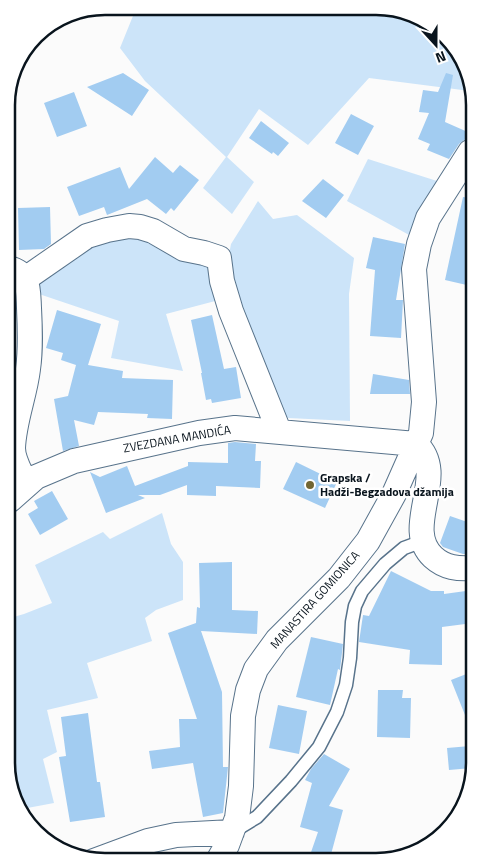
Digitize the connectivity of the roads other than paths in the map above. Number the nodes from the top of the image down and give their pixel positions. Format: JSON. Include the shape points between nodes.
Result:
{"nodes":[{"id":1,"x":466,"y":158,"type":"edge"},
{"id":2,"x":16,"y":273,"type":"edge"},
{"id":3,"x":279,"y":431,"type":"junction"},
{"id":4,"x":15,"y":437,"type":"edge"},
{"id":5,"x":416,"y":444,"type":"junction"},
{"id":6,"x":15,"y":458,"type":"edge"},
{"id":7,"x":18,"y":492,"type":"edge"},
{"id":8,"x":423,"y":541,"type":"junction"},
{"id":9,"x":466,"y":568,"type":"edge"},
{"id":10,"x":232,"y":832,"type":"junction"},
{"id":11,"x":117,"y":853,"type":"edge"},
{"id":12,"x":222,"y":853,"type":"edge"}],
"edges":[{"from":1,"to":5,"type":"street","name":"MANASTIRA GOMIONICA","via":[[428,218],[414,269],[424,412]]},
{"from":2,"to":3,"type":"street","via":[[87,236],[129,226],[153,231],[184,249],[218,258],[231,310]]},
{"from":2,"to":4,"type":"street","via":[[28,290],[30,333],[28,369]]},
{"from":3,"to":5,"type":"street","name":"ZVEZDANA MANDIĆA"},
{"from":3,"to":7,"type":"street","name":"ZVEZDANA MANDIĆA","via":[[235,428],[136,446],[74,461],[46,472]]},
{"from":5,"to":8,"type":"street","via":[[426,455],[429,474],[421,531]]},
{"from":5,"to":10,"type":"street","name":"MANASTIRA GOMIONICA","via":[[394,494],[368,540],[339,578],[277,640],[256,669],[243,716],[241,786]]},
{"from":6,"to":7,"type":"street"},
{"from":8,"to":9,"type":"street","via":[[426,551],[442,564]]},
{"from":8,"to":10,"type":"lane","via":[[404,548],[362,591],[352,622],[346,685],[337,712],[319,747],[257,817]]},
{"from":10,"to":11,"type":"street","via":[[157,839]]},
{"from":10,"to":12,"type":"street","name":"MANASTIRA GOMIONICA"}]}
